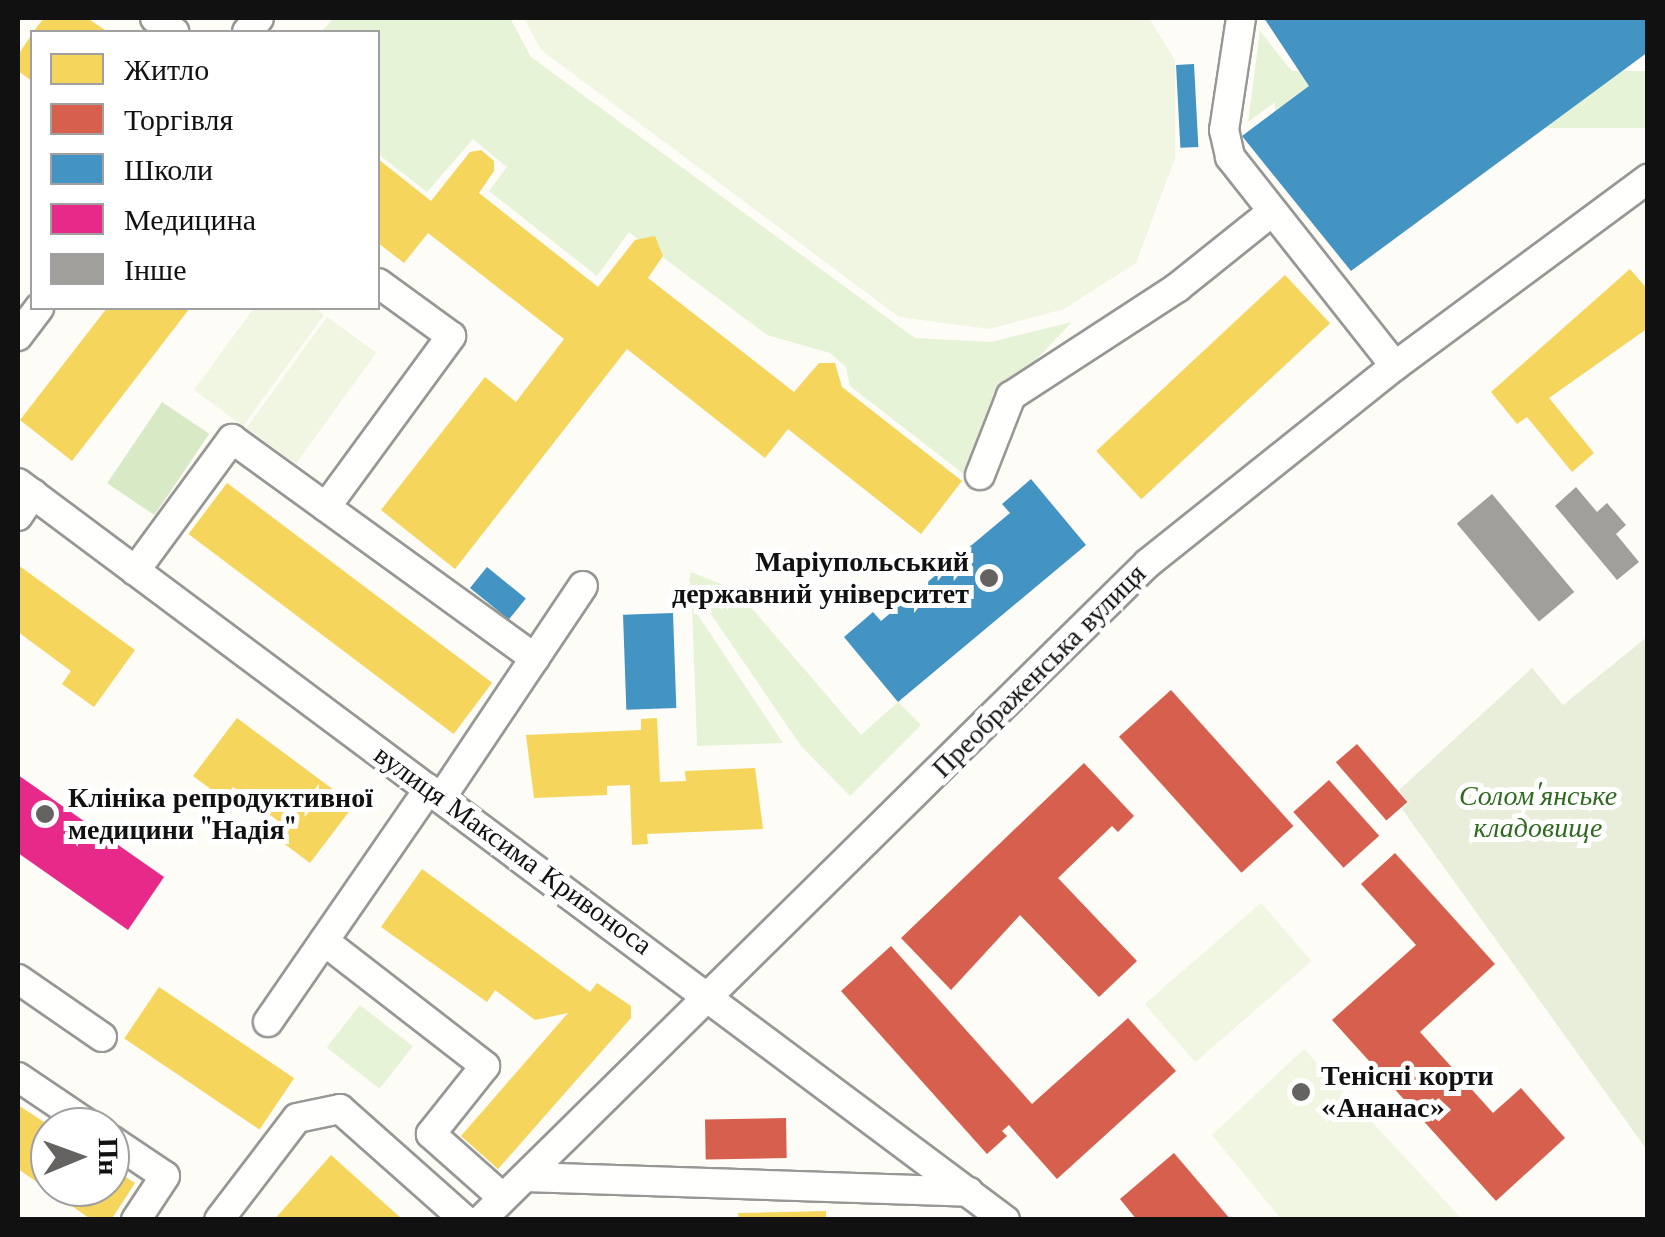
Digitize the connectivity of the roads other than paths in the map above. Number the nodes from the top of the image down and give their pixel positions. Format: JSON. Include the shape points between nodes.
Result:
{"nodes":[{"id":1,"x":1241,"y":18,"type":"edge"},
{"id":2,"x":1648,"y":179,"type":"edge"},
{"id":3,"x":1269,"y":214,"type":"junction"},
{"id":4,"x":380,"y":284,"type":"edge"},
{"id":5,"x":38,"y":310,"type":"edge"},
{"id":6,"x":18,"y":336,"type":"edge"},
{"id":7,"x":1395,"y":366,"type":"junction"},
{"id":8,"x":980,"y":475,"type":"dead end"},
{"id":9,"x":23,"y":498,"type":"edge"},
{"id":10,"x":326,"y":507,"type":"junction"},
{"id":11,"x":135,"y":571,"type":"junction"},
{"id":12,"x":583,"y":586,"type":"dead end"},
{"id":13,"x":535,"y":658,"type":"junction"},
{"id":14,"x":435,"y":793,"type":"junction"},
{"id":15,"x":324,"y":941,"type":"junction"},
{"id":16,"x":18,"y":980,"type":"edge"},
{"id":17,"x":712,"y":995,"type":"junction"},
{"id":18,"x":268,"y":1022,"type":"dead end"},
{"id":19,"x":102,"y":1037,"type":"dead end"},
{"id":20,"x":18,"y":1077,"type":"edge"},
{"id":21,"x":62,"y":1107,"type":"edge"},
{"id":22,"x":130,"y":1152,"type":"edge"},
{"id":23,"x":524,"y":1177,"type":"junction"},
{"id":24,"x":969,"y":1192,"type":"junction"},
{"id":25,"x":503,"y":1198,"type":"junction"},
{"id":26,"x":136,"y":1220,"type":"edge"},
{"id":27,"x":218,"y":1220,"type":"edge"},
{"id":28,"x":465,"y":1220,"type":"edge"},
{"id":29,"x":480,"y":1220,"type":"edge"},
{"id":30,"x":1005,"y":1220,"type":"edge"}],
"edges":[{"from":1,"to":3,"type":"street","via":[[1225,144]]},
{"from":2,"to":7,"type":"street","name":"Преображенська вулиця"},
{"from":3,"to":7,"type":"street"},
{"from":3,"to":8,"type":"street","via":[[1178,287],[1011,396]]},
{"from":4,"to":10,"type":"street","via":[[451,336]]},
{"from":5,"to":6,"type":"street"},
{"from":7,"to":17,"type":"street","name":"Преображенська вулиця","via":[[1148,563]]},
{"from":9,"to":11,"type":"street","name":"вулиця Максима Кривоноса"},
{"from":10,"to":11,"type":"street","via":[[232,440]]},
{"from":10,"to":13,"type":"street"},
{"from":11,"to":14,"type":"street","name":"вулиця Максима Кривоноса"},
{"from":12,"to":13,"type":"street"},
{"from":13,"to":14,"type":"street"},
{"from":14,"to":15,"type":"street"},
{"from":14,"to":17,"type":"street","name":"вулиця Максима Кривоноса"},
{"from":15,"to":18,"type":"street"},
{"from":15,"to":25,"type":"street","via":[[485,1066],[431,1134]]},
{"from":16,"to":19,"type":"street"},
{"from":17,"to":23,"type":"street","name":"Преображенська вулиця"},
{"from":17,"to":24,"type":"street","name":"вулиця Максима Кривоноса"},
{"from":20,"to":21,"type":"street"},
{"from":22,"to":26,"type":"street","via":[[165,1176]]},
{"from":23,"to":24,"type":"street"},
{"from":23,"to":25,"type":"street","name":"Преображенська вулиця"},
{"from":24,"to":30,"type":"street","name":"вулиця Максима Кривоноса"},
{"from":25,"to":29,"type":"street","name":"Преображенська вулиця"},
{"from":27,"to":28,"type":"street","via":[[298,1118],[340,1109]]}]}
